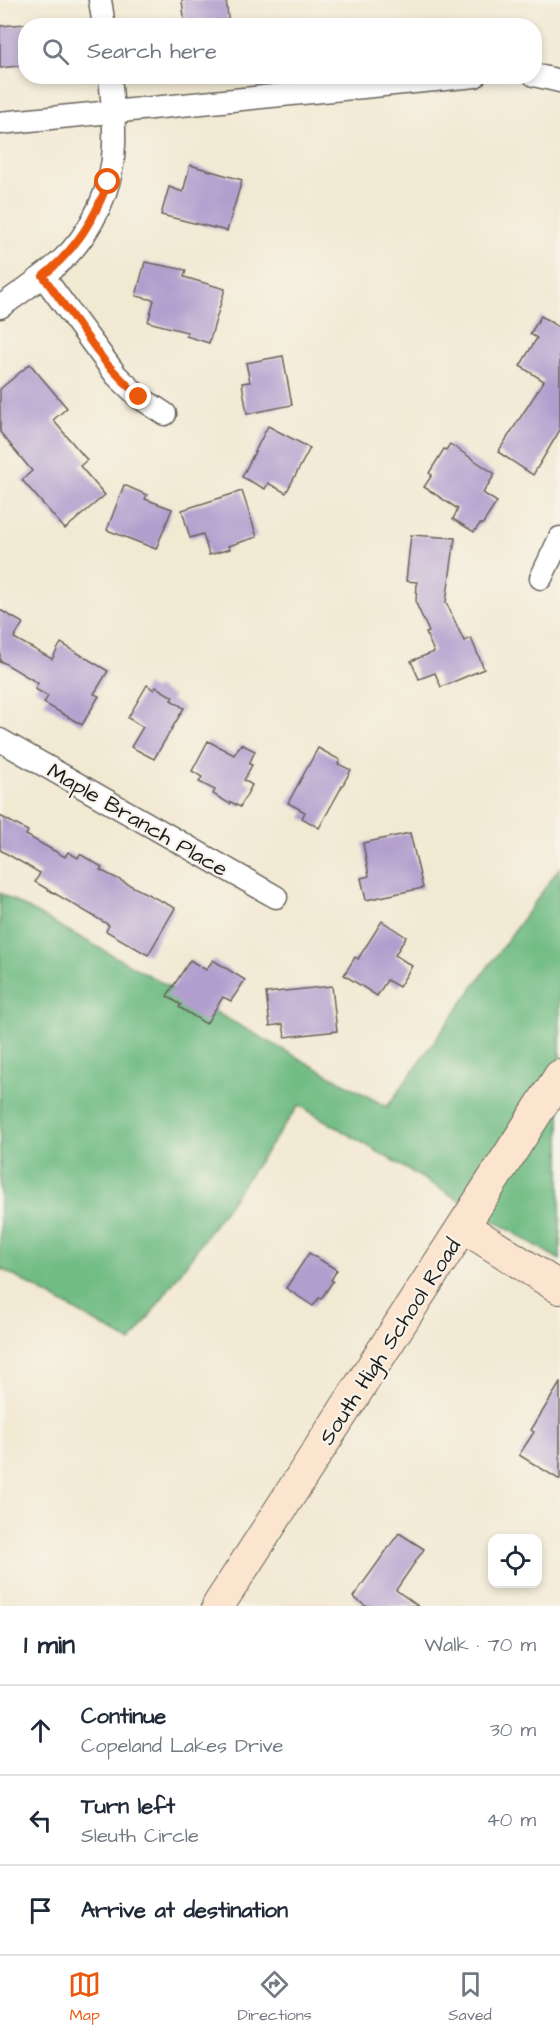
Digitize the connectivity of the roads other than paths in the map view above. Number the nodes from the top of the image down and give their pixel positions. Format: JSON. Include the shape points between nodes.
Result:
{"nodes":[{"id":1,"x":100,"y":0,"type":"edge"},
{"id":2,"x":103,"y":18,"type":"edge"},
{"id":3,"x":542,"y":77,"type":"edge"},
{"id":4,"x":560,"y":81,"type":"edge"},
{"id":5,"x":111,"y":84,"type":"edge"},
{"id":6,"x":394,"y":84,"type":"edge"},
{"id":7,"x":113,"y":112,"type":"junction"},
{"id":8,"x":0,"y":123,"type":"edge"},
{"id":9,"x":43,"y":276,"type":"junction"},
{"id":10,"x":0,"y":308,"type":"edge"},
{"id":11,"x":165,"y":414,"type":"dead end"},
{"id":12,"x":560,"y":538,"type":"edge"},
{"id":13,"x":541,"y":578,"type":"dead end"},
{"id":14,"x":0,"y":740,"type":"edge"},
{"id":15,"x":276,"y":897,"type":"dead end"},
{"id":16,"x":560,"y":1076,"type":"edge"},
{"id":17,"x":464,"y":1227,"type":"junction"},
{"id":18,"x":560,"y":1288,"type":"edge"},
{"id":19,"x":218,"y":1606,"type":"edge"}],
"edges":[{"from":1,"to":2,"type":"street"},
{"from":3,"to":4,"type":"street"},
{"from":5,"to":7,"type":"street"},
{"from":6,"to":7,"type":"street"},
{"from":7,"to":8,"type":"street"},
{"from":7,"to":9,"type":"street","via":[[113,158],[101,202],[77,243]]},
{"from":9,"to":10,"type":"street"},
{"from":9,"to":11,"type":"street","via":[[111,369],[139,397]]},
{"from":12,"to":13,"type":"street"},
{"from":14,"to":15,"type":"street","name":"Maple Branch Place"},
{"from":16,"to":17,"type":"main road","name":"South High School Road"},
{"from":17,"to":18,"type":"main road"},
{"from":17,"to":19,"type":"main road","name":"South High School Road"}]}
